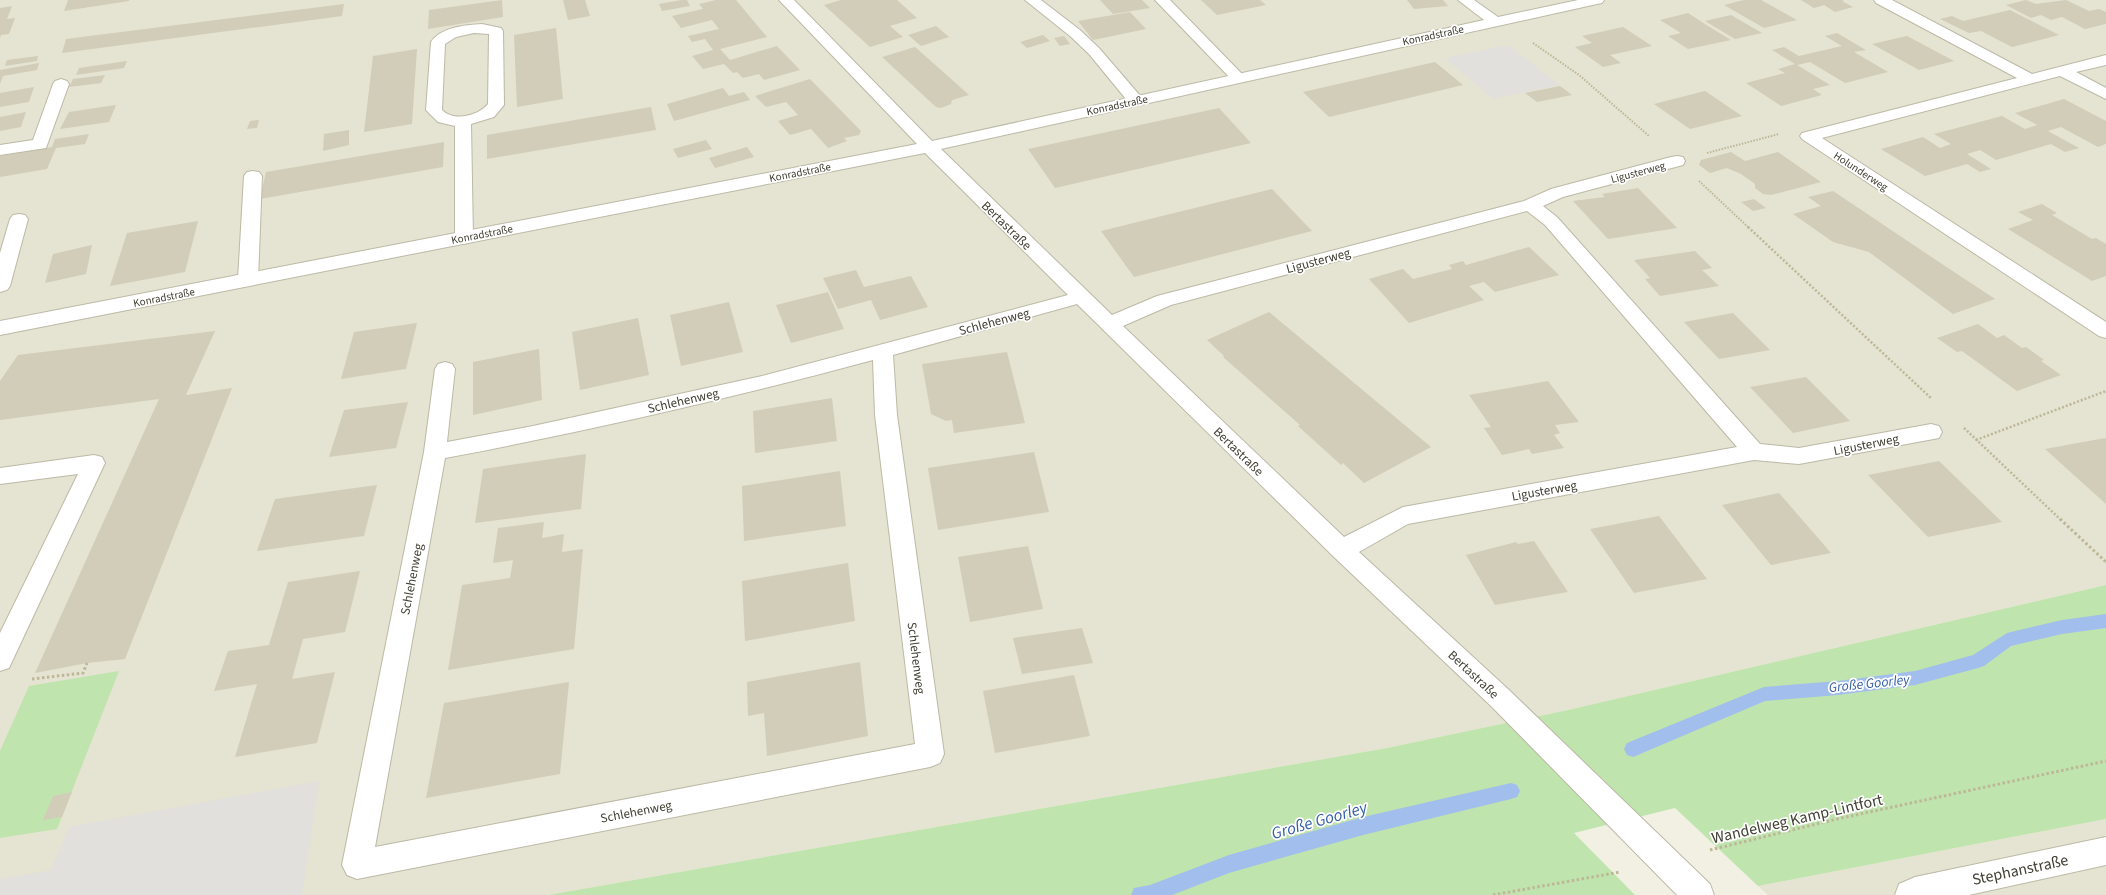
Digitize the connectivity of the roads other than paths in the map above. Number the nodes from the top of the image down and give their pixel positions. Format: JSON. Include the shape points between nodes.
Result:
{"nodes":[{"id":1,"x":786,"y":0,"type":"edge"},
{"id":2,"x":1032,"y":0,"type":"edge"},
{"id":3,"x":1162,"y":0,"type":"edge"},
{"id":4,"x":1465,"y":0,"type":"edge"},
{"id":5,"x":1597,"y":0,"type":"edge"},
{"id":6,"x":1881,"y":0,"type":"edge"},
{"id":7,"x":1494,"y":21,"type":"junction"},
{"id":8,"x":2106,"y":60,"type":"edge"},
{"id":9,"x":2062,"y":71,"type":"junction"},
{"id":10,"x":1238,"y":78,"type":"junction"},
{"id":11,"x":2030,"y":80,"type":"junction"},
{"id":12,"x":61,"y":84,"type":"dead end"},
{"id":13,"x":2106,"y":94,"type":"edge"},
{"id":14,"x":1136,"y":101,"type":"junction"},
{"id":15,"x":463,"y":121,"type":"junction"},
{"id":16,"x":928,"y":147,"type":"junction"},
{"id":17,"x":0,"y":150,"type":"edge"},
{"id":18,"x":1677,"y":161,"type":"road end"},
{"id":19,"x":253,"y":176,"type":"dead end"},
{"id":20,"x":1530,"y":205,"type":"junction"},
{"id":21,"x":18,"y":219,"type":"dead end"},
{"id":22,"x":464,"y":238,"type":"junction"},
{"id":23,"x":248,"y":280,"type":"junction"},
{"id":24,"x":0,"y":286,"type":"edge"},
{"id":25,"x":1082,"y":297,"type":"junction"},
{"id":26,"x":1109,"y":324,"type":"junction"},
{"id":27,"x":0,"y":328,"type":"edge"},
{"id":28,"x":2106,"y":331,"type":"edge"},
{"id":29,"x":883,"y":351,"type":"junction"},
{"id":30,"x":445,"y":369,"type":"dead end"},
{"id":31,"x":1931,"y":432,"type":"dead end"},
{"id":32,"x":435,"y":452,"type":"junction"},
{"id":33,"x":1754,"y":452,"type":"junction"},
{"id":34,"x":0,"y":476,"type":"edge"},
{"id":35,"x":1342,"y":550,"type":"junction"},
{"id":36,"x":0,"y":660,"type":"edge"},
{"id":37,"x":2106,"y":851,"type":"edge"},
{"id":38,"x":1699,"y":895,"type":"edge"},
{"id":39,"x":1910,"y":895,"type":"edge"}],
"edges":[{"from":1,"to":16,"type":"street","name":"Bertastraße"},
{"from":2,"to":14,"type":"street","via":[[1090,47]]},
{"from":3,"to":10,"type":"street"},
{"from":4,"to":7,"type":"street"},
{"from":5,"to":7,"type":"street","name":"Konradstraße"},
{"from":6,"to":11,"type":"street"},
{"from":7,"to":10,"type":"street","name":"Konradstraße"},
{"from":8,"to":9,"type":"street"},
{"from":9,"to":11,"type":"street"},
{"from":9,"to":13,"type":"street"},
{"from":10,"to":14,"type":"street","name":"Konradstraße"},
{"from":11,"to":28,"type":"street","name":"Holunderweg","via":[[1808,136]]},
{"from":12,"to":17,"type":"street","via":[[40,144]]},
{"from":14,"to":16,"type":"street","name":"Konradstraße"},
{"from":15,"to":15,"type":"street","via":[[488,114],[496,105],[496,31],[482,29],[453,33],[438,42],[434,110],[446,121]]},
{"from":15,"to":22,"type":"street"},
{"from":16,"to":22,"type":"street","name":"Konradstraße"},
{"from":16,"to":25,"type":"street","name":"Bertastraße"},
{"from":18,"to":20,"type":"street","name":"Ligusterweg","via":[[1557,194]]},
{"from":19,"to":23,"type":"street"},
{"from":20,"to":26,"type":"street","name":"Ligusterweg","via":[[1164,300]]},
{"from":20,"to":33,"type":"street","via":[[1551,221]]},
{"from":21,"to":24,"type":"street"},
{"from":22,"to":23,"type":"street","name":"Konradstraße"},
{"from":23,"to":27,"type":"street","name":"Konradstraße"},
{"from":25,"to":26,"type":"street","name":"Bertastraße"},
{"from":25,"to":29,"type":"street","name":"Schlehenweg"},
{"from":26,"to":35,"type":"street","name":"Bertastraße"},
{"from":29,"to":32,"type":"street","name":"Schlehenweg","via":[[762,383],[533,434]]},
{"from":29,"to":32,"type":"street","name":"Schlehenweg","via":[[886,415],[930,754],[357,865]]},
{"from":30,"to":32,"type":"street","name":"Schlehenweg"},
{"from":31,"to":33,"type":"street","name":"Ligusterweg","via":[[1799,456]]},
{"from":33,"to":35,"type":"street","name":"Ligusterweg","via":[[1403,516]]},
{"from":34,"to":36,"type":"street","via":[[94,463]]},
{"from":35,"to":38,"type":"street","name":"Bertastraße","via":[[1500,698]]},
{"from":37,"to":39,"type":"street","name":"Stephanstraße"}]}
